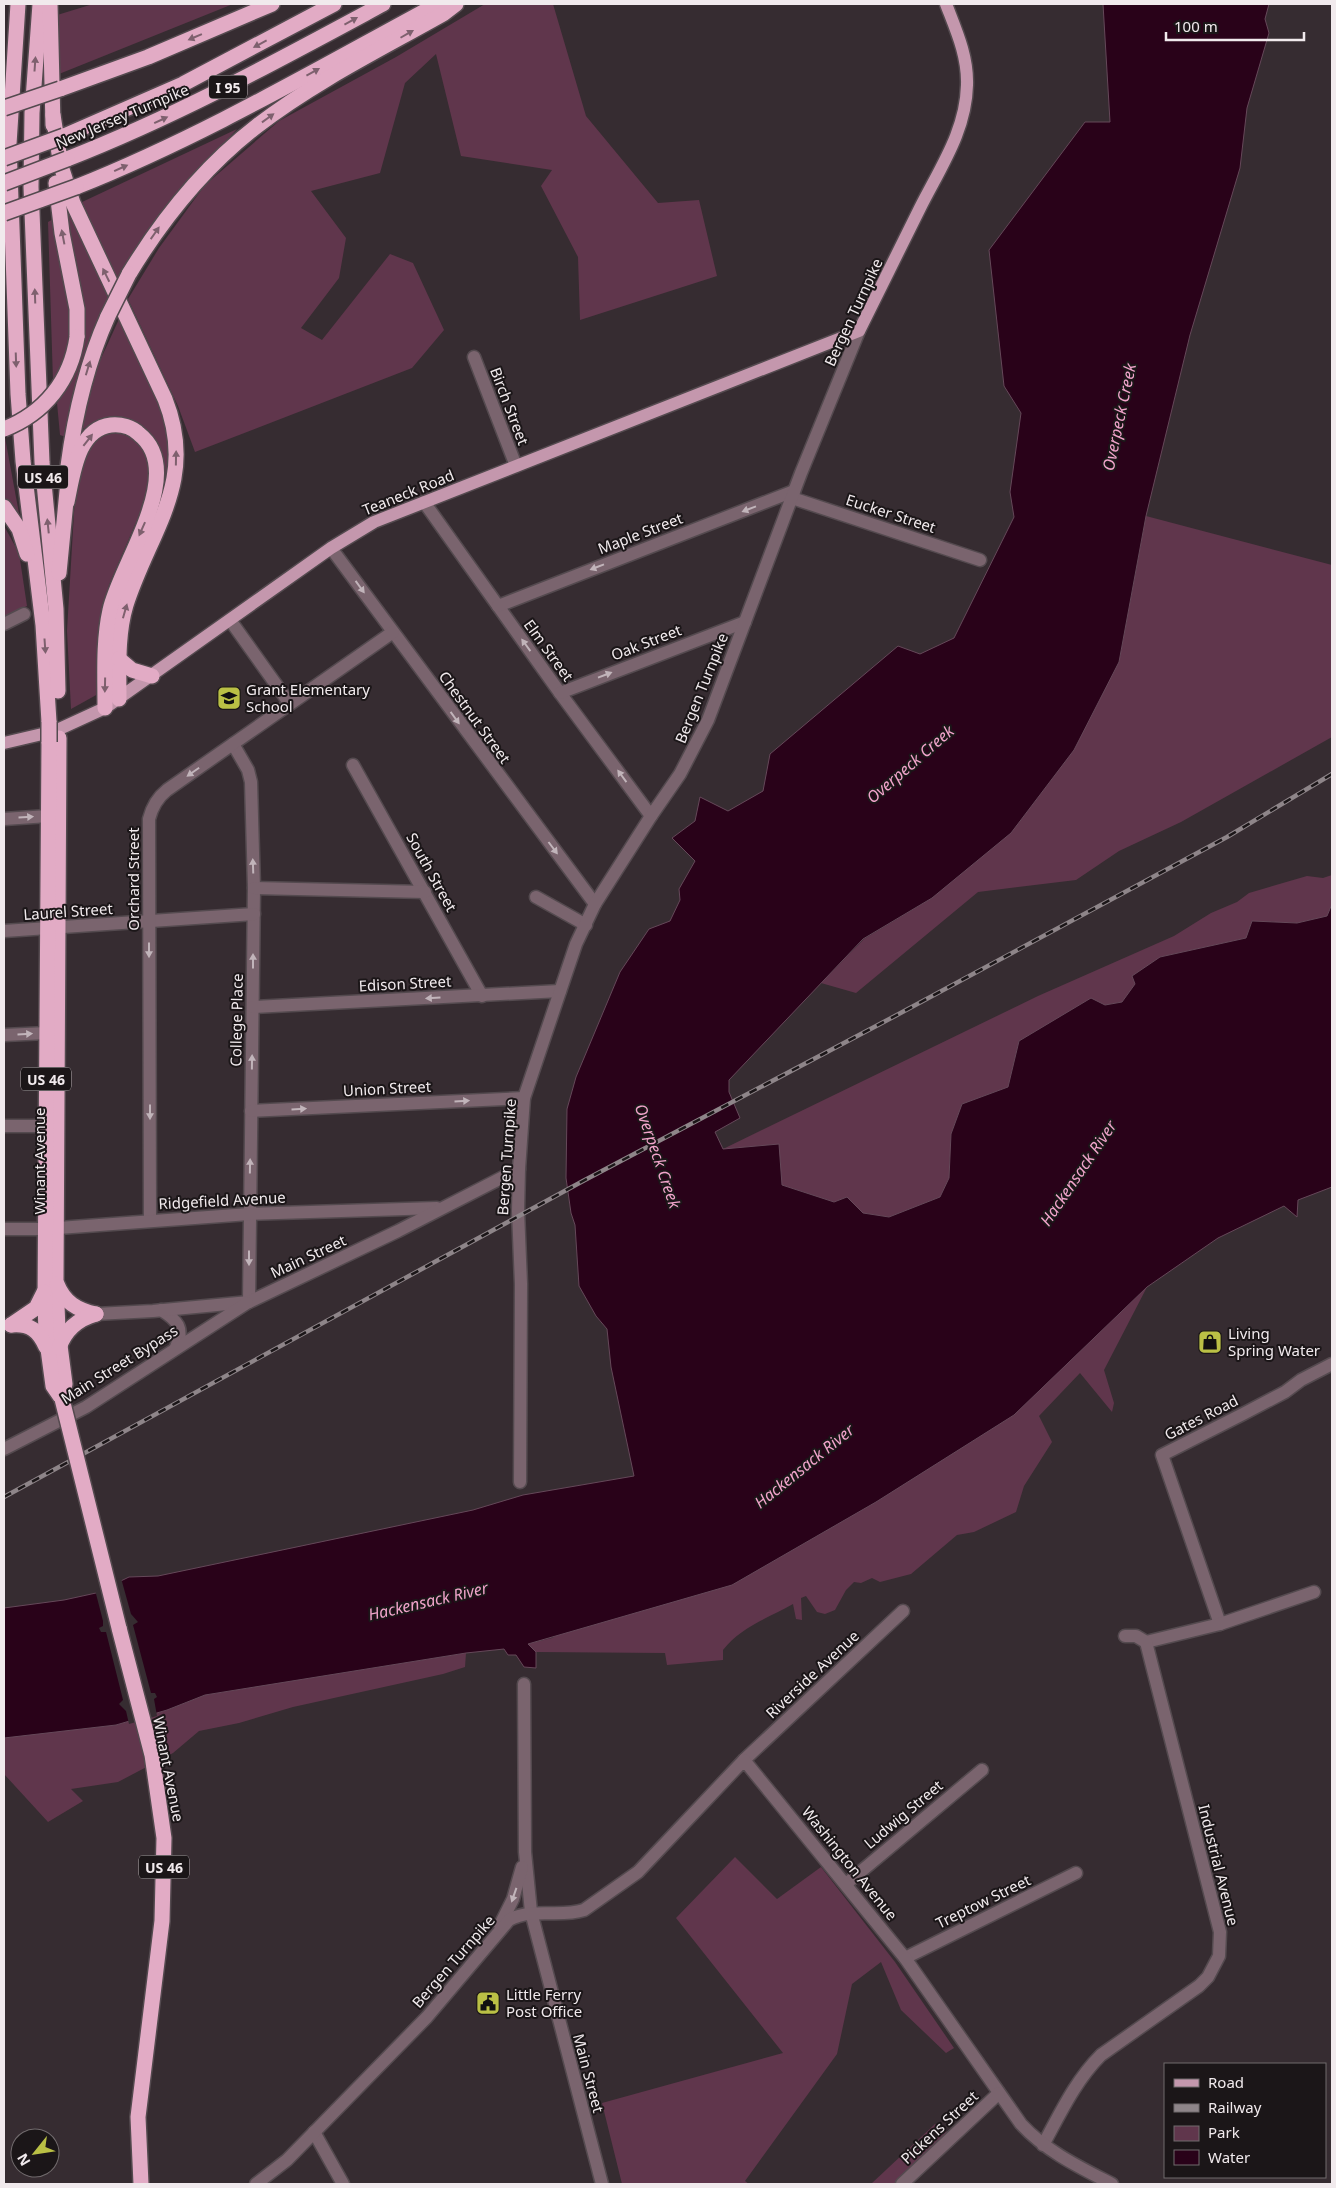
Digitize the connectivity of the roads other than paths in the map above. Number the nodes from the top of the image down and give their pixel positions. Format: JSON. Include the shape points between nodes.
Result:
{"nodes":[{"id":1,"x":8,"y":4,"type":"edge"},
{"id":2,"x":18,"y":4,"type":"edge"},
{"id":3,"x":40,"y":4,"type":"edge"},
{"id":4,"x":50,"y":4,"type":"edge"},
{"id":5,"x":272,"y":4,"type":"edge"},
{"id":6,"x":334,"y":4,"type":"edge"},
{"id":7,"x":383,"y":4,"type":"edge"},
{"id":8,"x":438,"y":4,"type":"edge"},
{"id":9,"x":456,"y":4,"type":"edge"},
{"id":10,"x":946,"y":4,"type":"edge"},
{"id":11,"x":4,"y":85,"type":"edge"},
{"id":12,"x":4,"y":98,"type":"edge"},
{"id":13,"x":4,"y":108,"type":"edge"},
{"id":14,"x":53,"y":115,"type":"junction"},
{"id":15,"x":9,"y":144,"type":"junction"},
{"id":16,"x":4,"y":158,"type":"edge"},
{"id":17,"x":4,"y":183,"type":"edge"},
{"id":18,"x":4,"y":213,"type":"edge"},
{"id":19,"x":859,"y":331,"type":"junction"},
{"id":20,"x":474,"y":357,"type":"dead end"},
{"id":21,"x":4,"y":429,"type":"edge"},
{"id":22,"x":516,"y":466,"type":"junction"},
{"id":23,"x":793,"y":495,"type":"junction"},
{"id":24,"x":67,"y":502,"type":"junction"},
{"id":25,"x":424,"y":502,"type":"junction"},
{"id":26,"x":4,"y":507,"type":"edge"},
{"id":27,"x":331,"y":548,"type":"junction"},
{"id":28,"x":980,"y":560,"type":"dead end"},
{"id":29,"x":40,"y":598,"type":"junction"},
{"id":30,"x":498,"y":606,"type":"junction"},
{"id":31,"x":56,"y":609,"type":"junction"},
{"id":32,"x":24,"y":614,"type":"dead end"},
{"id":33,"x":230,"y":620,"type":"junction"},
{"id":34,"x":745,"y":622,"type":"junction"},
{"id":35,"x":4,"y":624,"type":"edge"},
{"id":36,"x":393,"y":632,"type":"junction"},
{"id":37,"x":119,"y":659,"type":"junction"},
{"id":38,"x":152,"y":676,"type":"junction"},
{"id":39,"x":560,"y":693,"type":"junction"},
{"id":40,"x":119,"y":699,"type":"junction"},
{"id":41,"x":290,"y":704,"type":"junction"},
{"id":42,"x":105,"y":708,"type":"junction"},
{"id":43,"x":54,"y":720,"type":"junction"},
{"id":44,"x":54,"y":740,"type":"junction"},
{"id":45,"x":4,"y":743,"type":"edge"},
{"id":46,"x":233,"y":744,"type":"junction"},
{"id":47,"x":353,"y":765,"type":"dead end"},
{"id":48,"x":48,"y":816,"type":"junction"},
{"id":49,"x":650,"y":816,"type":"junction"},
{"id":50,"x":4,"y":819,"type":"edge"},
{"id":51,"x":254,"y":888,"type":"junction"},
{"id":52,"x":424,"y":892,"type":"junction"},
{"id":53,"x":536,"y":897,"type":"dead end"},
{"id":54,"x":594,"y":904,"type":"junction"},
{"id":55,"x":254,"y":914,"type":"junction"},
{"id":56,"x":149,"y":922,"type":"junction"},
{"id":57,"x":586,"y":925,"type":"junction"},
{"id":58,"x":53,"y":928,"type":"junction"},
{"id":59,"x":4,"y":931,"type":"edge"},
{"id":60,"x":560,"y":991,"type":"junction"},
{"id":61,"x":482,"y":996,"type":"junction"},
{"id":62,"x":253,"y":1007,"type":"junction"},
{"id":63,"x":47,"y":1033,"type":"junction"},
{"id":64,"x":4,"y":1035,"type":"edge"},
{"id":65,"x":524,"y":1098,"type":"junction"},
{"id":66,"x":251,"y":1111,"type":"junction"},
{"id":67,"x":4,"y":1126,"type":"edge"},
{"id":68,"x":46,"y":1126,"type":"junction"},
{"id":69,"x":518,"y":1169,"type":"junction"},
{"id":70,"x":442,"y":1207,"type":"junction"},
{"id":71,"x":383,"y":1210,"type":"junction"},
{"id":72,"x":249,"y":1214,"type":"junction"},
{"id":73,"x":150,"y":1220,"type":"junction"},
{"id":74,"x":50,"y":1228,"type":"junction"},
{"id":75,"x":4,"y":1229,"type":"edge"},
{"id":76,"x":398,"y":1231,"type":"junction"},
{"id":77,"x":50,"y":1285,"type":"junction"},
{"id":78,"x":249,"y":1302,"type":"junction"},
{"id":79,"x":161,"y":1310,"type":"junction"},
{"id":80,"x":96,"y":1314,"type":"junction"},
{"id":81,"x":8,"y":1326,"type":"edge"},
{"id":82,"x":176,"y":1347,"type":"junction"},
{"id":83,"x":54,"y":1350,"type":"junction"},
{"id":84,"x":1332,"y":1364,"type":"edge"},
{"id":85,"x":4,"y":1449,"type":"edge"},
{"id":86,"x":520,"y":1482,"type":"dead end"},
{"id":87,"x":1314,"y":1592,"type":"dead end"},
{"id":88,"x":903,"y":1611,"type":"dead end"},
{"id":89,"x":1220,"y":1624,"type":"junction"},
{"id":90,"x":1126,"y":1636,"type":"dead end"},
{"id":91,"x":1146,"y":1642,"type":"junction"},
{"id":92,"x":524,"y":1684,"type":"dead end"},
{"id":93,"x":744,"y":1760,"type":"junction"},
{"id":94,"x":982,"y":1770,"type":"dead end"},
{"id":95,"x":525,"y":1852,"type":"junction"},
{"id":96,"x":1076,"y":1873,"type":"dead end"},
{"id":97,"x":846,"y":1884,"type":"junction"},
{"id":98,"x":531,"y":1912,"type":"junction"},
{"id":99,"x":495,"y":1936,"type":"junction"},
{"id":100,"x":905,"y":1958,"type":"junction"},
{"id":101,"x":999,"y":2092,"type":"junction"},
{"id":102,"x":314,"y":2132,"type":"junction"},
{"id":103,"x":1043,"y":2146,"type":"junction"},
{"id":104,"x":287,"y":2160,"type":"junction"},
{"id":105,"x":140,"y":2177,"type":"edge"},
{"id":106,"x":152,"y":2184,"type":"edge"},
{"id":107,"x":256,"y":2184,"type":"edge"},
{"id":108,"x":270,"y":2184,"type":"edge"},
{"id":109,"x":343,"y":2184,"type":"edge"},
{"id":110,"x":602,"y":2184,"type":"edge"},
{"id":111,"x":902,"y":2184,"type":"edge"},
{"id":112,"x":1112,"y":2184,"type":"edge"}],
"edges":[{"from":1,"to":11,"type":"highway"},
{"from":2,"to":15,"type":"highway","number":"US 46"},
{"from":31,"to":3,"type":"highway","number":"US 46","one_way":true,"via":[[42,462],[31,173],[32,97]]},
{"from":4,"to":14,"type":"highway"},
{"from":5,"to":13,"type":"highway","one_way":true,"bridge":true,"via":[[148,57]]},
{"from":6,"to":16,"type":"highway","one_way":true,"bridge":true,"via":[[183,84],[64,136]]},
{"from":17,"to":7,"type":"highway","name":"New Jersey Turnpike","number":"I 95","one_way":true,"bridge":true,"via":[[122,138],[198,103]]},
{"from":18,"to":8,"type":"highway","one_way":true,"bridge":true,"via":[[151,155],[229,117]]},
{"from":24,"to":9,"type":"highway","one_way":true,"bridge":true,"via":[[68,466],[78,404],[94,349],[129,274],[176,206],[241,139],[291,102]]},
{"from":10,"to":19,"type":"main road","name":"Bergen Turnpike","via":[[962,46],[966,68],[963,120]]},
{"from":12,"to":15,"type":"highway"},
{"from":21,"to":14,"type":"highway","one_way":true,"bridge":true,"via":[[29,416],[53,394],[69,368],[77,337],[77,308],[58,206]]},
{"from":37,"to":14,"type":"highway","one_way":true,"via":[[126,604],[172,489],[176,442],[165,398],[71,198],[61,166]]},
{"from":15,"to":29,"type":"highway","number":"US 46","one_way":true,"via":[[18,410]]},
{"from":19,"to":22,"type":"main road","name":"Teaneck Road"},
{"from":19,"to":23,"type":"street","name":"Bergen Turnpike"},
{"from":20,"to":22,"type":"street","name":"Birch Street"},
{"from":22,"to":25,"type":"main road","name":"Teaneck Road"},
{"from":23,"to":28,"type":"street","name":"Eucker Street"},
{"from":23,"to":30,"type":"street","name":"Maple Street","one_way":true},
{"from":23,"to":34,"type":"street","name":"Bergen Turnpike"},
{"from":24,"to":31,"type":"highway"},
{"from":24,"to":42,"type":"highway","one_way":true,"via":[[77,459],[93,433],[118,425],[135,430],[145,438],[156,462],[156,490],[110,610],[106,631]]},
{"from":25,"to":27,"type":"main road","name":"Teaneck Road","via":[[374,522]]},
{"from":25,"to":30,"type":"street","name":"Elm Street"},
{"from":26,"to":29,"type":"highway","via":[[22,535]]},
{"from":27,"to":33,"type":"main road","name":"Teaneck Road"},
{"from":27,"to":36,"type":"street","name":"Chestnut Street","one_way":true},
{"from":29,"to":43,"type":"highway","number":"US 46","one_way":true},
{"from":39,"to":30,"type":"street","name":"Elm Street","one_way":true},
{"from":31,"to":43,"type":"highway","number":"US 46"},
{"from":32,"to":35,"type":"street"},
{"from":33,"to":38,"type":"main road","name":"Teaneck Road"},
{"from":33,"to":41,"type":"street"},
{"from":39,"to":34,"type":"street","name":"Oak Street","one_way":true},
{"from":34,"to":49,"type":"street","name":"Bergen Turnpike","via":[[708,720],[680,774]]},
{"from":36,"to":41,"type":"street","name":"Orchard Street"},
{"from":36,"to":54,"type":"street","name":"Chestnut Street","one_way":true},
{"from":37,"to":38,"type":"highway","via":[[132,670]]},
{"from":37,"to":40,"type":"highway"},
{"from":38,"to":40,"type":"main road","name":"Teaneck Road"},
{"from":49,"to":39,"type":"street","name":"Elm Street","one_way":true},
{"from":40,"to":42,"type":"main road","name":"Teaneck Road"},
{"from":41,"to":46,"type":"street","name":"Orchard Street"},
{"from":42,"to":45,"type":"main road","name":"Teaneck Road","via":[[55,731]]},
{"from":43,"to":44,"type":"highway","number":"US 46"},
{"from":44,"to":48,"type":"highway","number":"US 46"},
{"from":44,"to":58,"type":"highway","name":"Winant Avenue","number":"US 46","via":[[60,804]]},
{"from":51,"to":46,"type":"street","name":"College Place","one_way":true,"via":[[251,782]]},
{"from":46,"to":56,"type":"street","name":"Orchard Street","one_way":true,"via":[[162,794],[151,810]]},
{"from":47,"to":52,"type":"street","name":"South Street"},
{"from":50,"to":48,"type":"street","one_way":true},
{"from":48,"to":58,"type":"highway","name":"Winant Avenue","number":"US 46"},
{"from":49,"to":54,"type":"street","name":"Bergen Turnpike"},
{"from":51,"to":52,"type":"street"},
{"from":51,"to":55,"type":"street","name":"College Place"},
{"from":52,"to":61,"type":"street","name":"South Street"},
{"from":53,"to":57,"type":"street"},
{"from":54,"to":57,"type":"street","name":"Bergen Turnpike"},
{"from":55,"to":56,"type":"street","name":"Laurel Street"},
{"from":62,"to":55,"type":"street","name":"College Place","one_way":true},
{"from":56,"to":58,"type":"street","name":"Laurel Street"},
{"from":56,"to":73,"type":"street","name":"Orchard Street","one_way":true},
{"from":57,"to":60,"type":"street","name":"Bergen Turnpike"},
{"from":58,"to":59,"type":"street","name":"Laurel Street"},
{"from":58,"to":63,"type":"highway","name":"Winant Avenue","number":"US 46"},
{"from":58,"to":74,"type":"highway","name":"Winant Avenue","number":"US 46"},
{"from":60,"to":61,"type":"street","name":"Edison Street"},
{"from":60,"to":65,"type":"street","name":"Bergen Turnpike"},
{"from":61,"to":62,"type":"street","name":"Edison Street","one_way":true},
{"from":66,"to":62,"type":"street","name":"College Place","one_way":true},
{"from":64,"to":63,"type":"street","one_way":true},
{"from":63,"to":68,"type":"highway","name":"Winant Avenue","number":"US 46"},
{"from":66,"to":65,"type":"street","name":"Union Street","one_way":true},
{"from":65,"to":69,"type":"street","name":"Bergen Turnpike"},
{"from":72,"to":66,"type":"street","name":"College Place","one_way":true},
{"from":67,"to":68,"type":"street"},
{"from":68,"to":74,"type":"highway","name":"Winant Avenue","number":"US 46"},
{"from":69,"to":70,"type":"street","name":"Main Street"},
{"from":69,"to":86,"type":"street","name":"Bergen Turnpike"},
{"from":70,"to":71,"type":"street","name":"Ridgefield Avenue"},
{"from":70,"to":76,"type":"street","name":"Main Street"},
{"from":71,"to":72,"type":"street","name":"Ridgefield Avenue"},
{"from":71,"to":76,"type":"street"},
{"from":72,"to":73,"type":"street","name":"Ridgefield Avenue"},
{"from":72,"to":78,"type":"street","name":"College Place","one_way":true},
{"from":73,"to":74,"type":"street","name":"Ridgefield Avenue"},
{"from":74,"to":75,"type":"street","name":"Ridgefield Avenue"},
{"from":74,"to":77,"type":"highway","name":"Winant Avenue","number":"US 46"},
{"from":76,"to":78,"type":"street","name":"Main Street"},
{"from":77,"to":80,"type":"highway","via":[[71,1304]]},
{"from":77,"to":81,"type":"highway","via":[[36,1308]]},
{"from":77,"to":83,"type":"highway","name":"Winant Avenue","number":"US 46"},
{"from":78,"to":79,"type":"street","name":"Main Street"},
{"from":78,"to":82,"type":"street","name":"Main Street Bypass"},
{"from":79,"to":80,"type":"street","name":"Main Street"},
{"from":79,"to":82,"type":"street","via":[[174,1319],[179,1328],[180,1338]]},
{"from":80,"to":83,"type":"highway","via":[[75,1324]]},
{"from":81,"to":83,"type":"highway","via":[[25,1325],[35,1330]]},
{"from":82,"to":85,"type":"street","name":"Main Street Bypass","via":[[86,1407]]},
{"from":83,"to":105,"type":"highway","name":"Winant Avenue","number":"US 46","bridge":true,"via":[[65,1384],[62,1398],[152,1755],[160,1805],[164,1905],[138,2117]]},
{"from":84,"to":89,"type":"street","name":"Gates Road","via":[[1285,1392],[1162,1455]]},
{"from":87,"to":89,"type":"street"},
{"from":88,"to":93,"type":"street","name":"Riverside Avenue"},
{"from":89,"to":91,"type":"street"},
{"from":90,"to":91,"type":"street","via":[[1136,1636]]},
{"from":91,"to":103,"type":"street","name":"Industrial Avenue","via":[[1220,1932],[1219,1956],[1199,1986],[1090,2066]]},
{"from":92,"to":95,"type":"street"},
{"from":93,"to":97,"type":"street","name":"Washington Avenue"},
{"from":93,"to":98,"type":"street","via":[[638,1872],[584,1910]]},
{"from":94,"to":97,"type":"street","name":"Ludwig Street"},
{"from":95,"to":98,"type":"street"},
{"from":95,"to":99,"type":"street","one_way":true,"via":[[514,1898]]},
{"from":96,"to":100,"type":"street","name":"Treptow Street"},
{"from":97,"to":100,"type":"street","name":"Washington Avenue"},
{"from":98,"to":99,"type":"street","name":"Bergen Turnpike","via":[[509,1920]]},
{"from":98,"to":110,"type":"street","name":"Main Street"},
{"from":99,"to":102,"type":"street","name":"Bergen Turnpike","via":[[427,2017]]},
{"from":100,"to":101,"type":"street","name":"Washington Avenue"},
{"from":101,"to":103,"type":"street","name":"Washington Avenue"},
{"from":101,"to":111,"type":"street","name":"Pickens Street"},
{"from":102,"to":104,"type":"street","name":"Bergen Turnpike"},
{"from":102,"to":109,"type":"street"},
{"from":103,"to":112,"type":"street","name":"Washington Avenue"},
{"from":104,"to":107,"type":"street","name":"Bergen Turnpike"},
{"from":104,"to":108,"type":"street","name":"Bergen Turnpike"},
{"from":105,"to":106,"type":"highway"}]}
